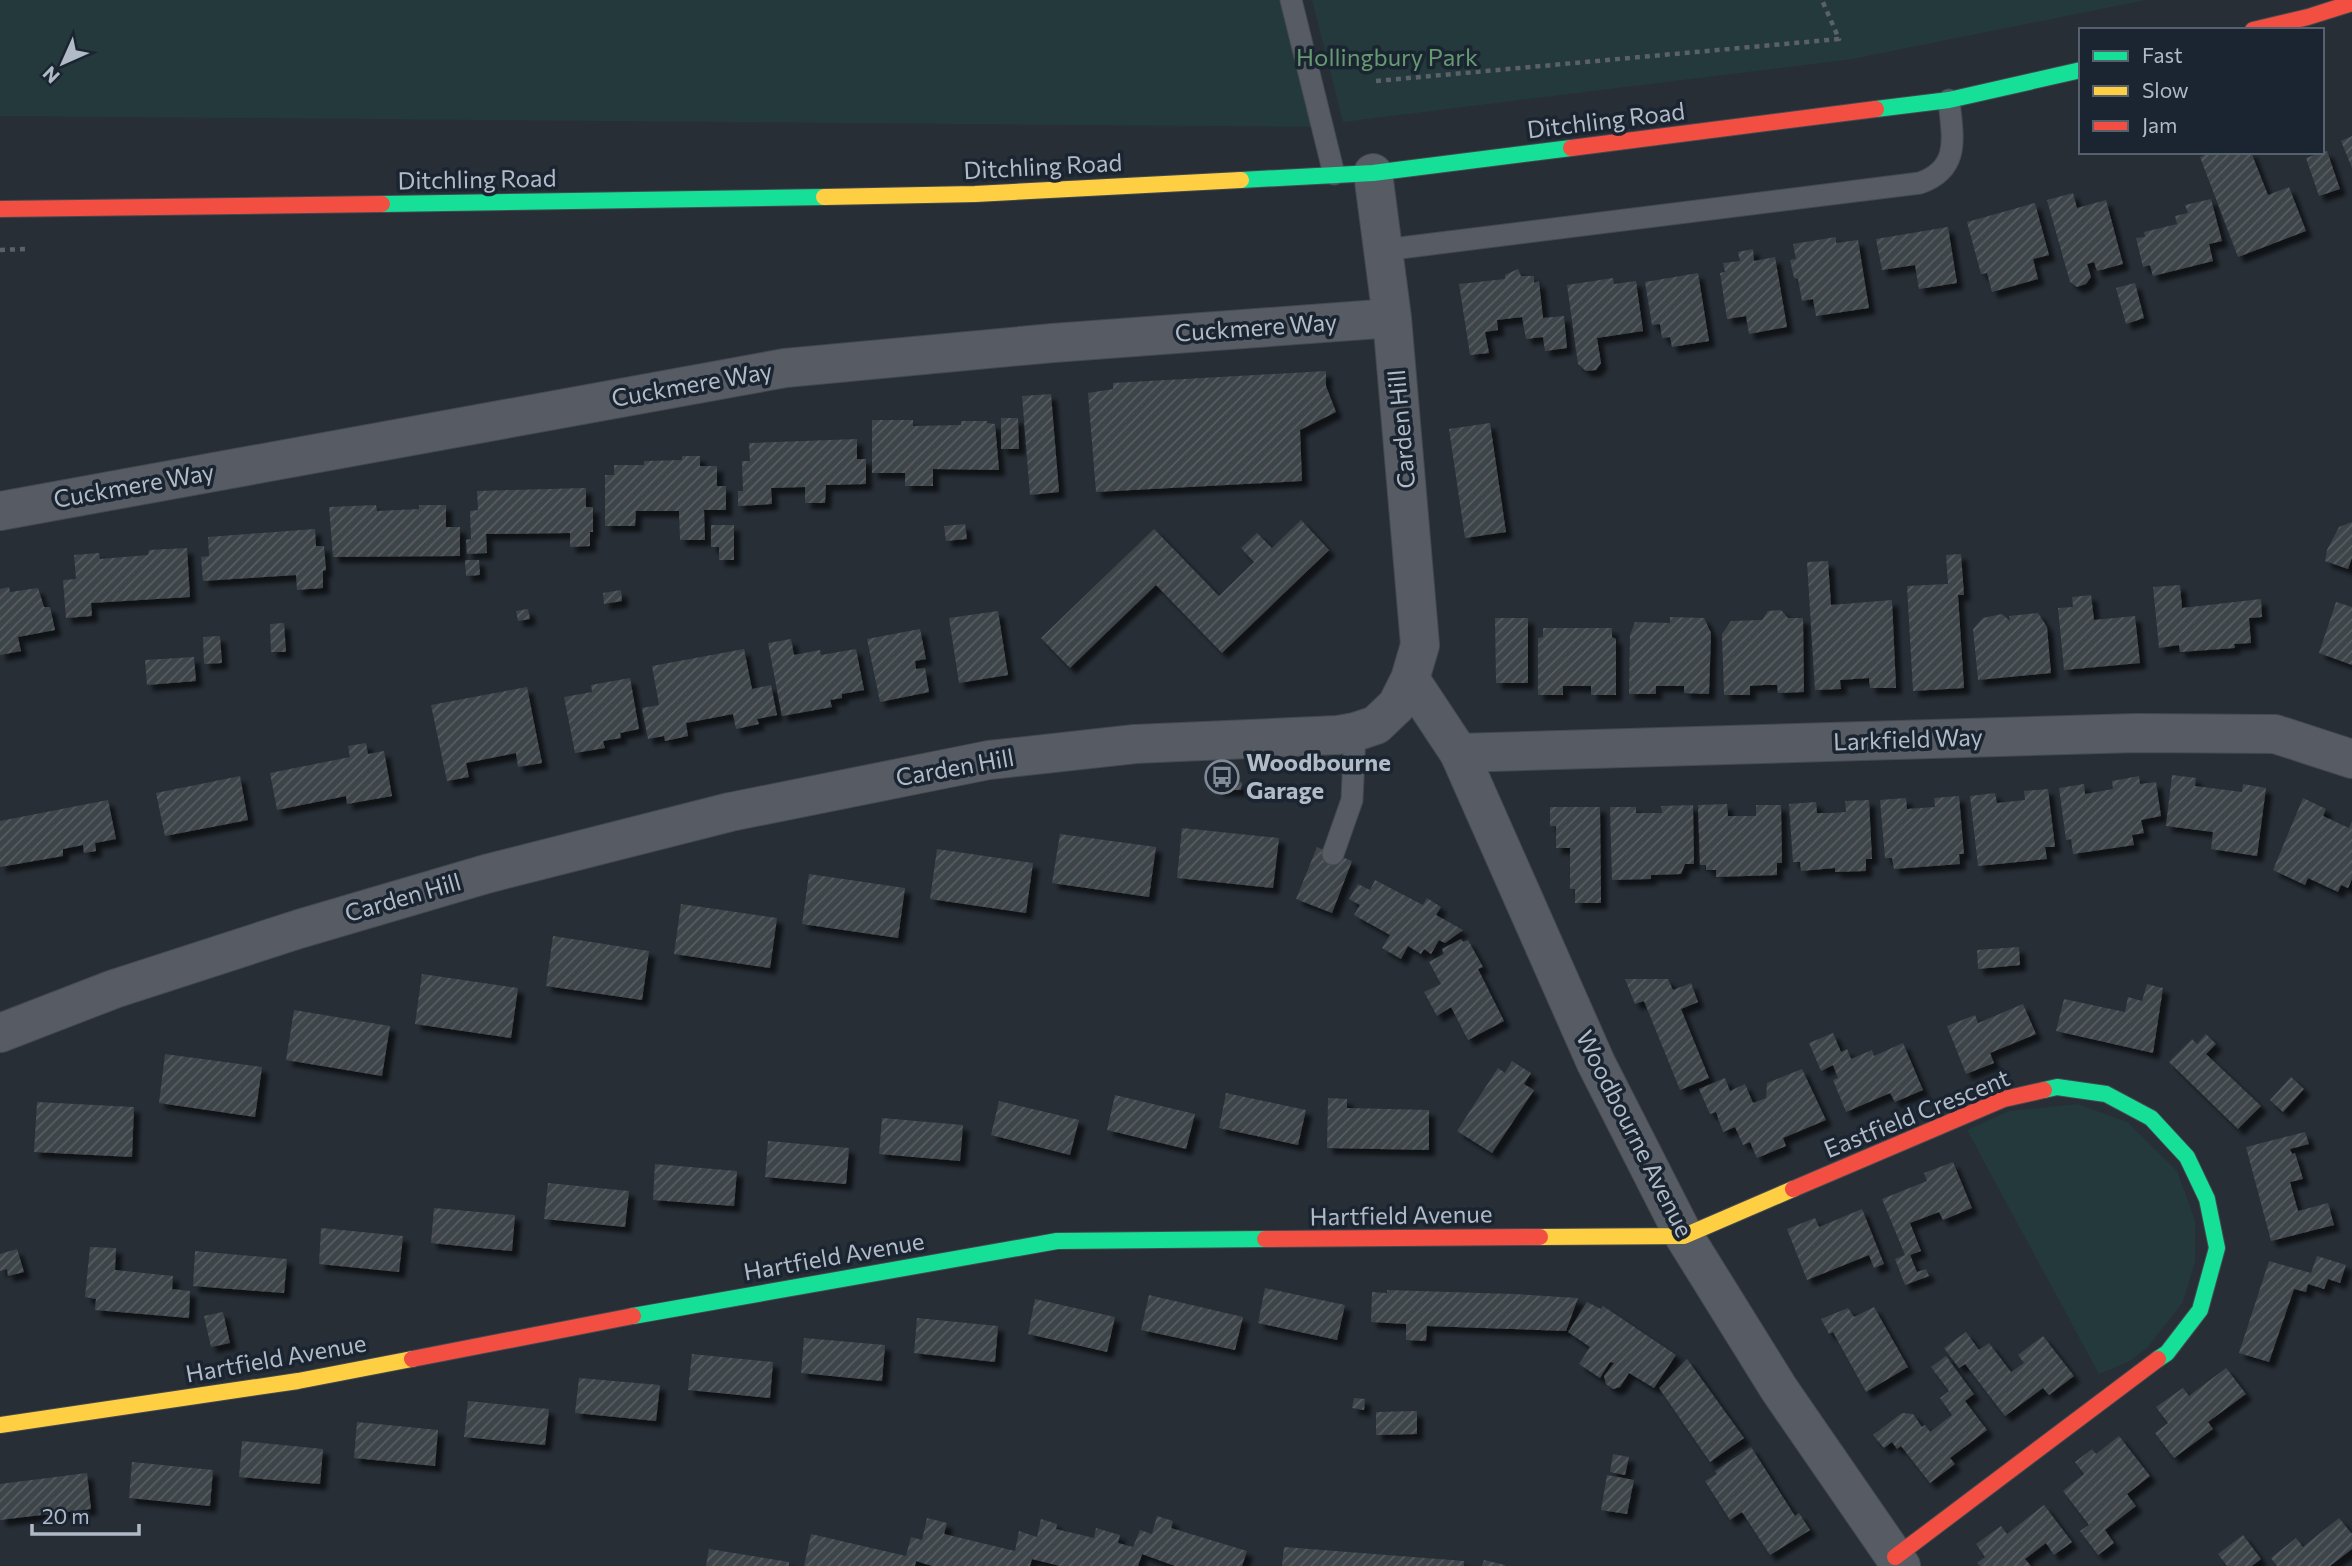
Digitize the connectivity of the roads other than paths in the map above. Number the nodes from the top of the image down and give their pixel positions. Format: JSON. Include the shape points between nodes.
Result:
{"nodes":[{"id":1,"x":1291,"y":0,"type":"edge"},
{"id":2,"x":2352,"y":3,"type":"edge"},
{"id":3,"x":2261,"y":28,"type":"edge"},
{"id":4,"x":2079,"y":70,"type":"edge"},
{"id":5,"x":1950,"y":100,"type":"junction"},
{"id":6,"x":1373,"y":173,"type":"junction"},
{"id":7,"x":1334,"y":174,"type":"junction"},
{"id":8,"x":0,"y":209,"type":"edge"},
{"id":9,"x":1384,"y":250,"type":"junction"},
{"id":10,"x":1391,"y":318,"type":"junction"},
{"id":11,"x":0,"y":511,"type":"edge"},
{"id":12,"x":1410,"y":680,"type":"junction"},
{"id":13,"x":1355,"y":732,"type":"junction"},
{"id":14,"x":1459,"y":752,"type":"junction"},
{"id":15,"x":2352,"y":759,"type":"edge"},
{"id":16,"x":1334,"y":854,"type":"dead end"},
{"id":17,"x":0,"y":1033,"type":"edge"},
{"id":18,"x":1684,"y":1236,"type":"junction"},
{"id":19,"x":0,"y":1425,"type":"edge"},
{"id":20,"x":1898,"y":1561,"type":"edge"}],
"edges":[{"from":1,"to":7,"type":"lane"},
{"from":2,"to":3,"type":"street"},
{"from":4,"to":5,"type":"street","name":"Ditchling Road"},
{"from":5,"to":6,"type":"street","name":"Ditchling Road"},
{"from":5,"to":9,"type":"lane","via":[[1953,146],[1948,161],[1940,172],[1920,183]]},
{"from":6,"to":7,"type":"street","name":"Ditchling Road"},
{"from":6,"to":9,"type":"street","name":"Carden Hill"},
{"from":7,"to":8,"type":"street","name":"Ditchling Road","via":[[975,194]]},
{"from":9,"to":10,"type":"street","name":"Carden Hill"},
{"from":10,"to":11,"type":"street","name":"Cuckmere Way","via":[[785,368]]},
{"from":10,"to":12,"type":"street","name":"Carden Hill","via":[[1420,645]]},
{"from":12,"to":13,"type":"street","name":"Carden Hill","via":[[1387,717]]},
{"from":12,"to":14,"type":"street","name":"Woodbourne Avenue"},
{"from":13,"to":16,"type":"lane","via":[[1352,800]]},
{"from":13,"to":17,"type":"street","name":"Carden Hill","via":[[1135,744],[989,760],[730,811],[486,874],[299,929],[114,989]]},
{"from":14,"to":15,"type":"street","name":"Larkfield Way","via":[[2137,733],[2275,734]]},
{"from":14,"to":18,"type":"street","name":"Woodbourne Avenue","via":[[1596,1063]]},
{"from":18,"to":19,"type":"street","name":"Hartfield Avenue","via":[[1057,1241],[694,1304],[298,1381]]},
{"from":18,"to":20,"type":"street","name":"Woodbourne Avenue","via":[[1779,1389]]},
{"from":18,"to":20,"type":"street","name":"Eastfield Crescent","via":[[1992,1104],[2057,1087],[2106,1094],[2151,1118],[2187,1157],[2207,1199],[2217,1248],[2200,1310],[2167,1353]]}]}
